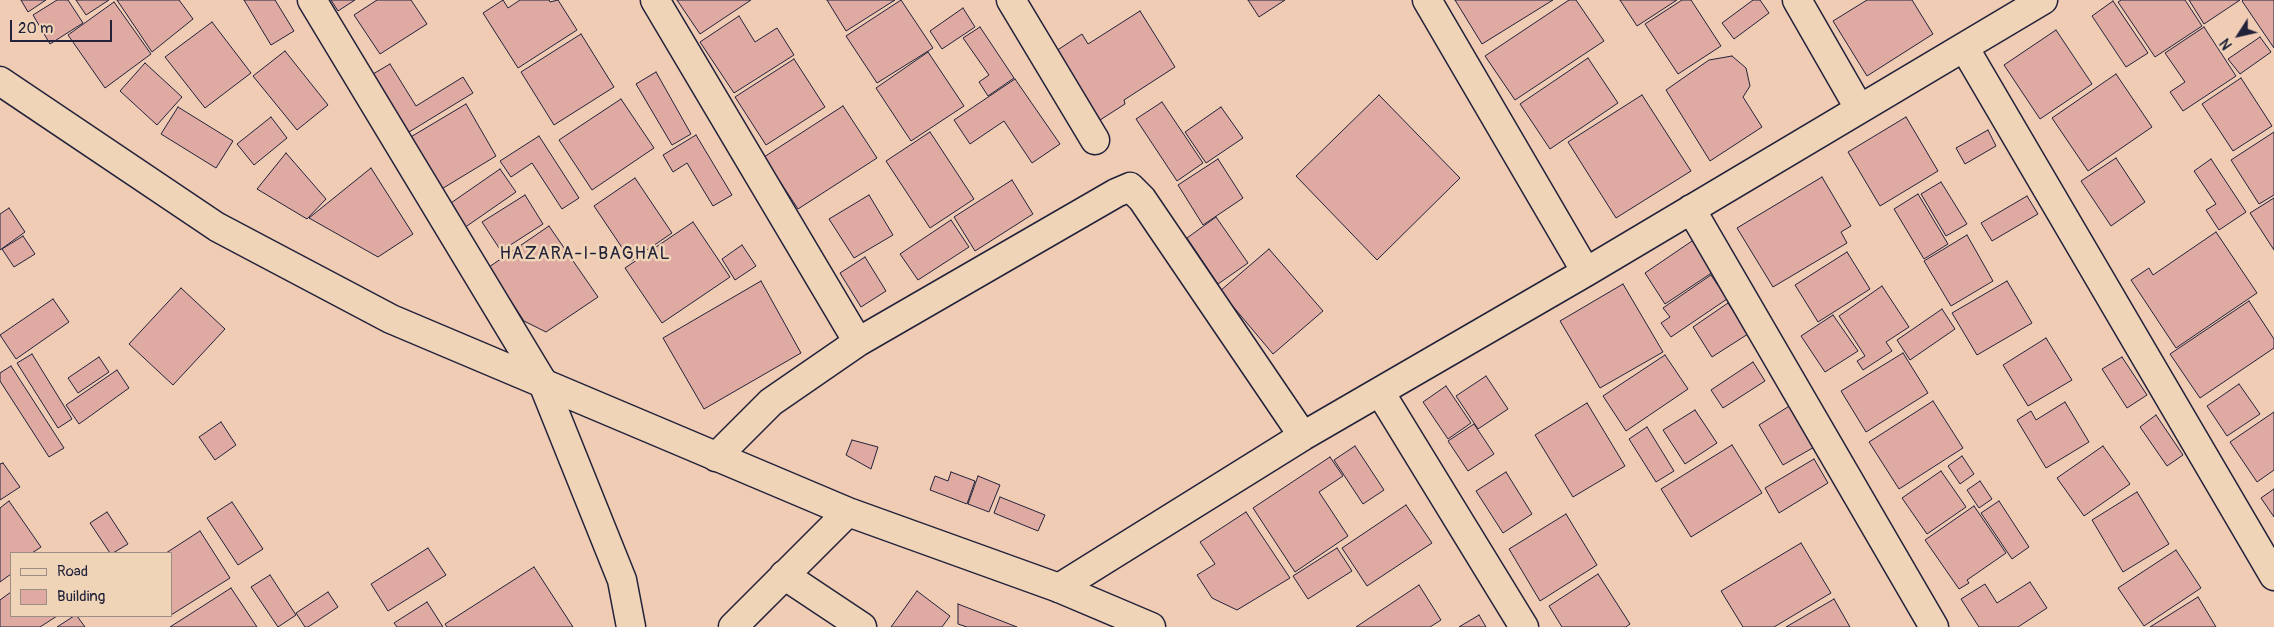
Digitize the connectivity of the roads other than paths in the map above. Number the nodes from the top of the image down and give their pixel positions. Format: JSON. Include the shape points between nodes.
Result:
{"nodes":[{"id":1,"x":312,"y":0,"type":"edge"},
{"id":2,"x":655,"y":0,"type":"edge"},
{"id":3,"x":1011,"y":0,"type":"edge"},
{"id":4,"x":1427,"y":0,"type":"edge"},
{"id":5,"x":1797,"y":0,"type":"edge"},
{"id":6,"x":2043,"y":0,"type":"edge"},
{"id":7,"x":1964,"y":47,"type":"junction"},
{"id":8,"x":0,"y":81,"type":"edge"},
{"id":9,"x":1859,"y":108,"type":"junction"},
{"id":10,"x":1095,"y":140,"type":"dead end"},
{"id":11,"x":1691,"y":209,"type":"junction"},
{"id":12,"x":1586,"y":272,"type":"junction"},
{"id":13,"x":858,"y":342,"type":"junction"},
{"id":14,"x":542,"y":381,"type":"junction"},
{"id":15,"x":1380,"y":392,"type":"junction"},
{"id":16,"x":1303,"y":436,"type":"junction"},
{"id":17,"x":716,"y":456,"type":"junction"},
{"id":18,"x":848,"y":512,"type":"junction"},
{"id":19,"x":784,"y":575,"type":"junction"},
{"id":20,"x":2274,"y":576,"type":"edge"},
{"id":21,"x":1059,"y":588,"type":"junction"},
{"id":22,"x":631,"y":627,"type":"edge"},
{"id":23,"x":733,"y":627,"type":"edge"},
{"id":24,"x":862,"y":627,"type":"edge"},
{"id":25,"x":1151,"y":627,"type":"edge"},
{"id":26,"x":1524,"y":627,"type":"edge"},
{"id":27,"x":1934,"y":627,"type":"edge"}],
"edges":[{"from":1,"to":14,"type":"street"},
{"from":2,"to":13,"type":"street"},
{"from":3,"to":10,"type":"street"},
{"from":4,"to":12,"type":"street"},
{"from":5,"to":9,"type":"street"},
{"from":6,"to":7,"type":"street"},
{"from":7,"to":9,"type":"street"},
{"from":7,"to":20,"type":"street"},
{"from":8,"to":14,"type":"street","via":[[217,227],[391,319]]},
{"from":9,"to":11,"type":"street"},
{"from":11,"to":12,"type":"street"},
{"from":11,"to":27,"type":"street"},
{"from":12,"to":15,"type":"street"},
{"from":13,"to":16,"type":"street","via":[[1116,193],[1130,188],[1142,199]]},
{"from":13,"to":17,"type":"street","via":[[771,402]]},
{"from":14,"to":17,"type":"street"},
{"from":14,"to":22,"type":"street","via":[[622,580]]},
{"from":15,"to":16,"type":"street"},
{"from":15,"to":26,"type":"street"},
{"from":16,"to":21,"type":"street"},
{"from":17,"to":18,"type":"street"},
{"from":18,"to":19,"type":"street"},
{"from":18,"to":21,"type":"street"},
{"from":19,"to":23,"type":"street"},
{"from":19,"to":24,"type":"street"},
{"from":21,"to":25,"type":"street"}]}
